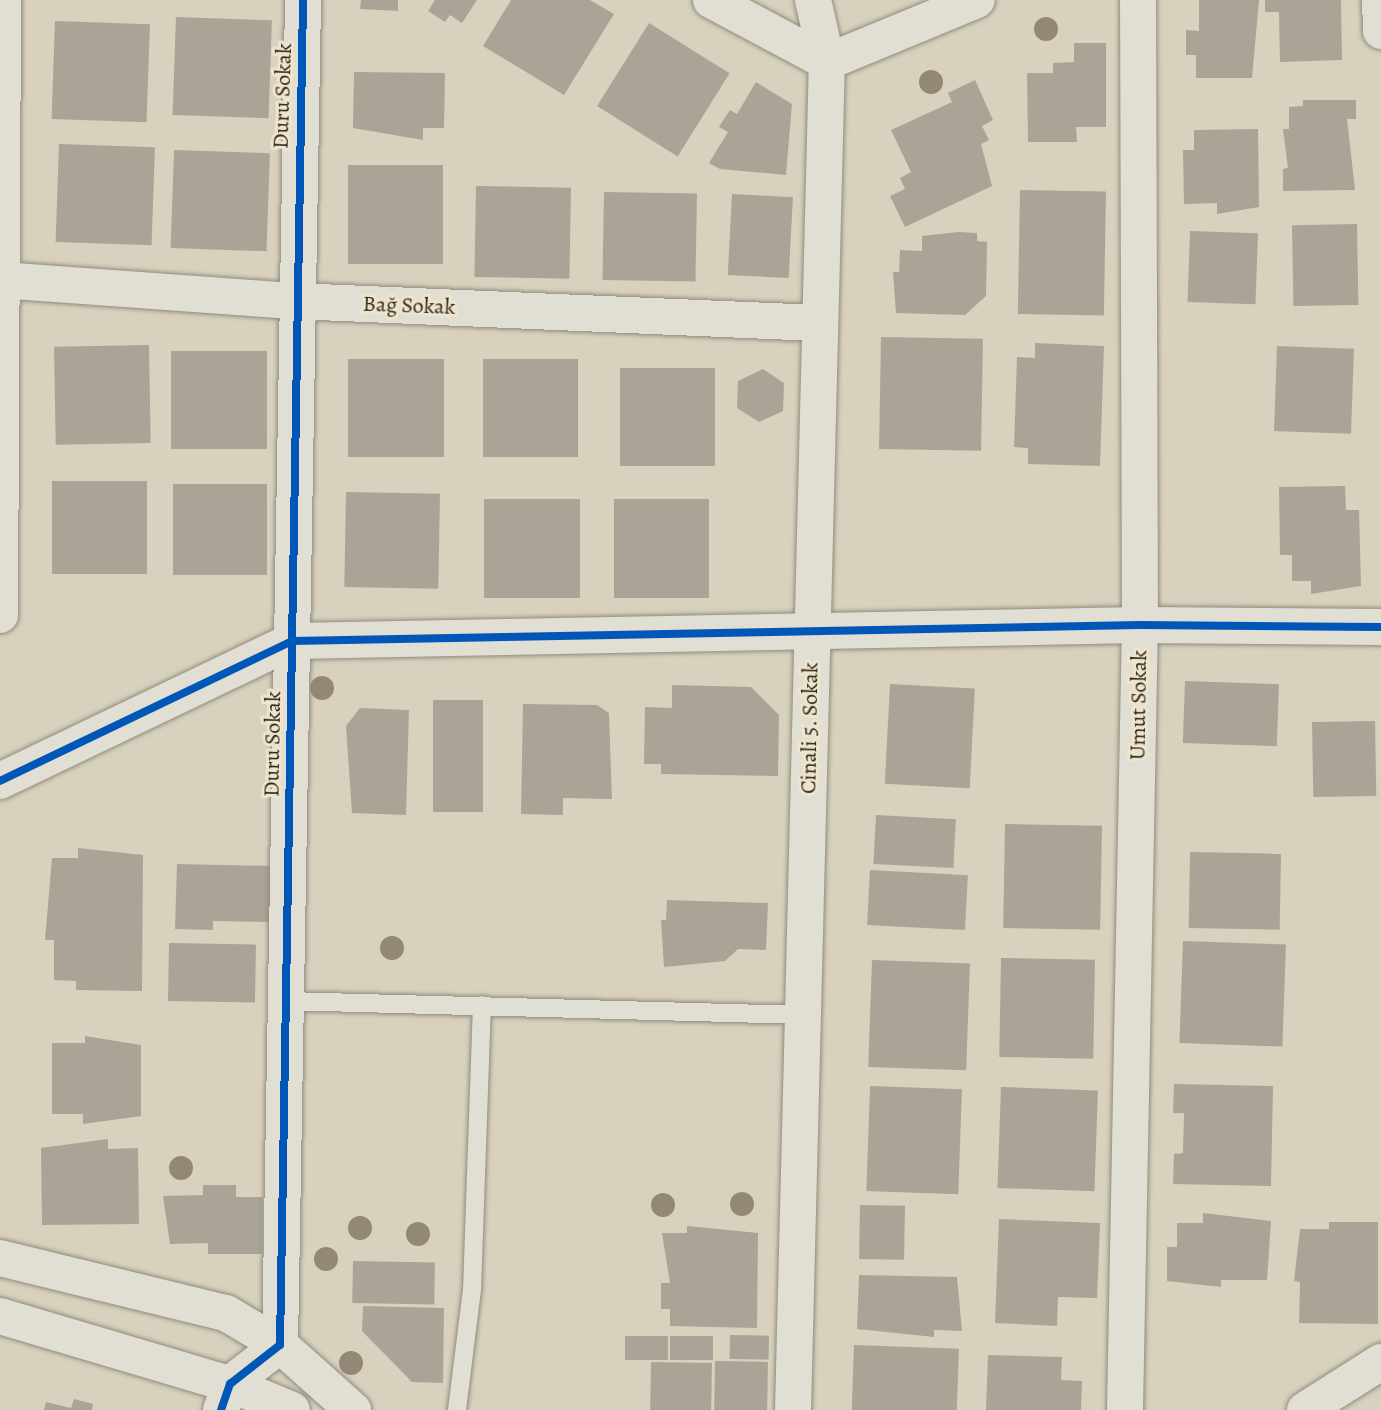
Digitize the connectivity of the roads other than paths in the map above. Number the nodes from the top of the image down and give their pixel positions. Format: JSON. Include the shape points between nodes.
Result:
{"nodes":[{"id":1,"x":3,"y":0,"type":"edge"},
{"id":2,"x":303,"y":0,"type":"edge"},
{"id":3,"x":711,"y":0,"type":"edge"},
{"id":4,"x":813,"y":0,"type":"edge"},
{"id":5,"x":977,"y":0,"type":"edge"},
{"id":6,"x":1138,"y":0,"type":"edge"},
{"id":7,"x":1380,"y":0,"type":"edge"},
{"id":8,"x":1381,"y":31,"type":"edge"},
{"id":9,"x":827,"y":62,"type":"junction"},
{"id":10,"x":0,"y":280,"type":"edge"},
{"id":11,"x":295,"y":301,"type":"junction"},
{"id":12,"x":818,"y":323,"type":"junction"},
{"id":13,"x":0,"y":615,"type":"edge"},
{"id":14,"x":1140,"y":625,"type":"junction"},
{"id":15,"x":1381,"y":627,"type":"edge"},
{"id":16,"x":813,"y":630,"type":"junction"},
{"id":17,"x":292,"y":641,"type":"junction"},
{"id":18,"x":0,"y":781,"type":"edge"},
{"id":19,"x":286,"y":1001,"type":"junction"},
{"id":20,"x":482,"y":1005,"type":"junction"},
{"id":21,"x":803,"y":1015,"type":"junction"},
{"id":22,"x":0,"y":1258,"type":"edge"},
{"id":23,"x":0,"y":1316,"type":"edge"},
{"id":24,"x":280,"y":1345,"type":"junction"},
{"id":25,"x":1381,"y":1362,"type":"edge"},
{"id":26,"x":226,"y":1397,"type":"edge"},
{"id":27,"x":292,"y":1410,"type":"edge"},
{"id":28,"x":353,"y":1410,"type":"edge"},
{"id":29,"x":457,"y":1410,"type":"edge"},
{"id":30,"x":793,"y":1410,"type":"edge"},
{"id":31,"x":1125,"y":1410,"type":"edge"},
{"id":32,"x":1305,"y":1410,"type":"edge"}],
"edges":[{"from":1,"to":10,"type":"street"},
{"from":2,"to":11,"type":"street","name":"Duru Sokak"},
{"from":3,"to":9,"type":"street"},
{"from":4,"to":9,"type":"street","name":"Cinali 5. Sokak"},
{"from":5,"to":9,"type":"street"},
{"from":6,"to":14,"type":"street","name":"Umut Sokak"},
{"from":7,"to":8,"type":"street"},
{"from":9,"to":12,"type":"street","name":"Cinali 5. Sokak"},
{"from":10,"to":11,"type":"street","name":"Bağ Sokak"},
{"from":10,"to":13,"type":"street"},
{"from":11,"to":12,"type":"street","name":"Bağ Sokak"},
{"from":11,"to":17,"type":"street","name":"Duru Sokak"},
{"from":12,"to":16,"type":"street","name":"Cinali 5. Sokak"},
{"from":14,"to":15,"type":"street"},
{"from":14,"to":16,"type":"street"},
{"from":14,"to":31,"type":"street","name":"Umut Sokak"},
{"from":16,"to":17,"type":"street"},
{"from":16,"to":21,"type":"street","name":"Cinali 5. Sokak"},
{"from":17,"to":18,"type":"street"},
{"from":17,"to":19,"type":"street","name":"Duru Sokak"},
{"from":19,"to":20,"type":"lane"},
{"from":19,"to":24,"type":"street","name":"Duru Sokak"},
{"from":20,"to":21,"type":"lane"},
{"from":20,"to":29,"type":"lane","via":[[472,1290]]},
{"from":21,"to":30,"type":"street","name":"Cinali 5. Sokak"},
{"from":22,"to":24,"type":"street","via":[[186,1300],[226,1313]]},
{"from":23,"to":26,"type":"street"},
{"from":24,"to":26,"type":"street"},
{"from":24,"to":28,"type":"street"},
{"from":25,"to":32,"type":"street"},
{"from":26,"to":27,"type":"street"}]}
